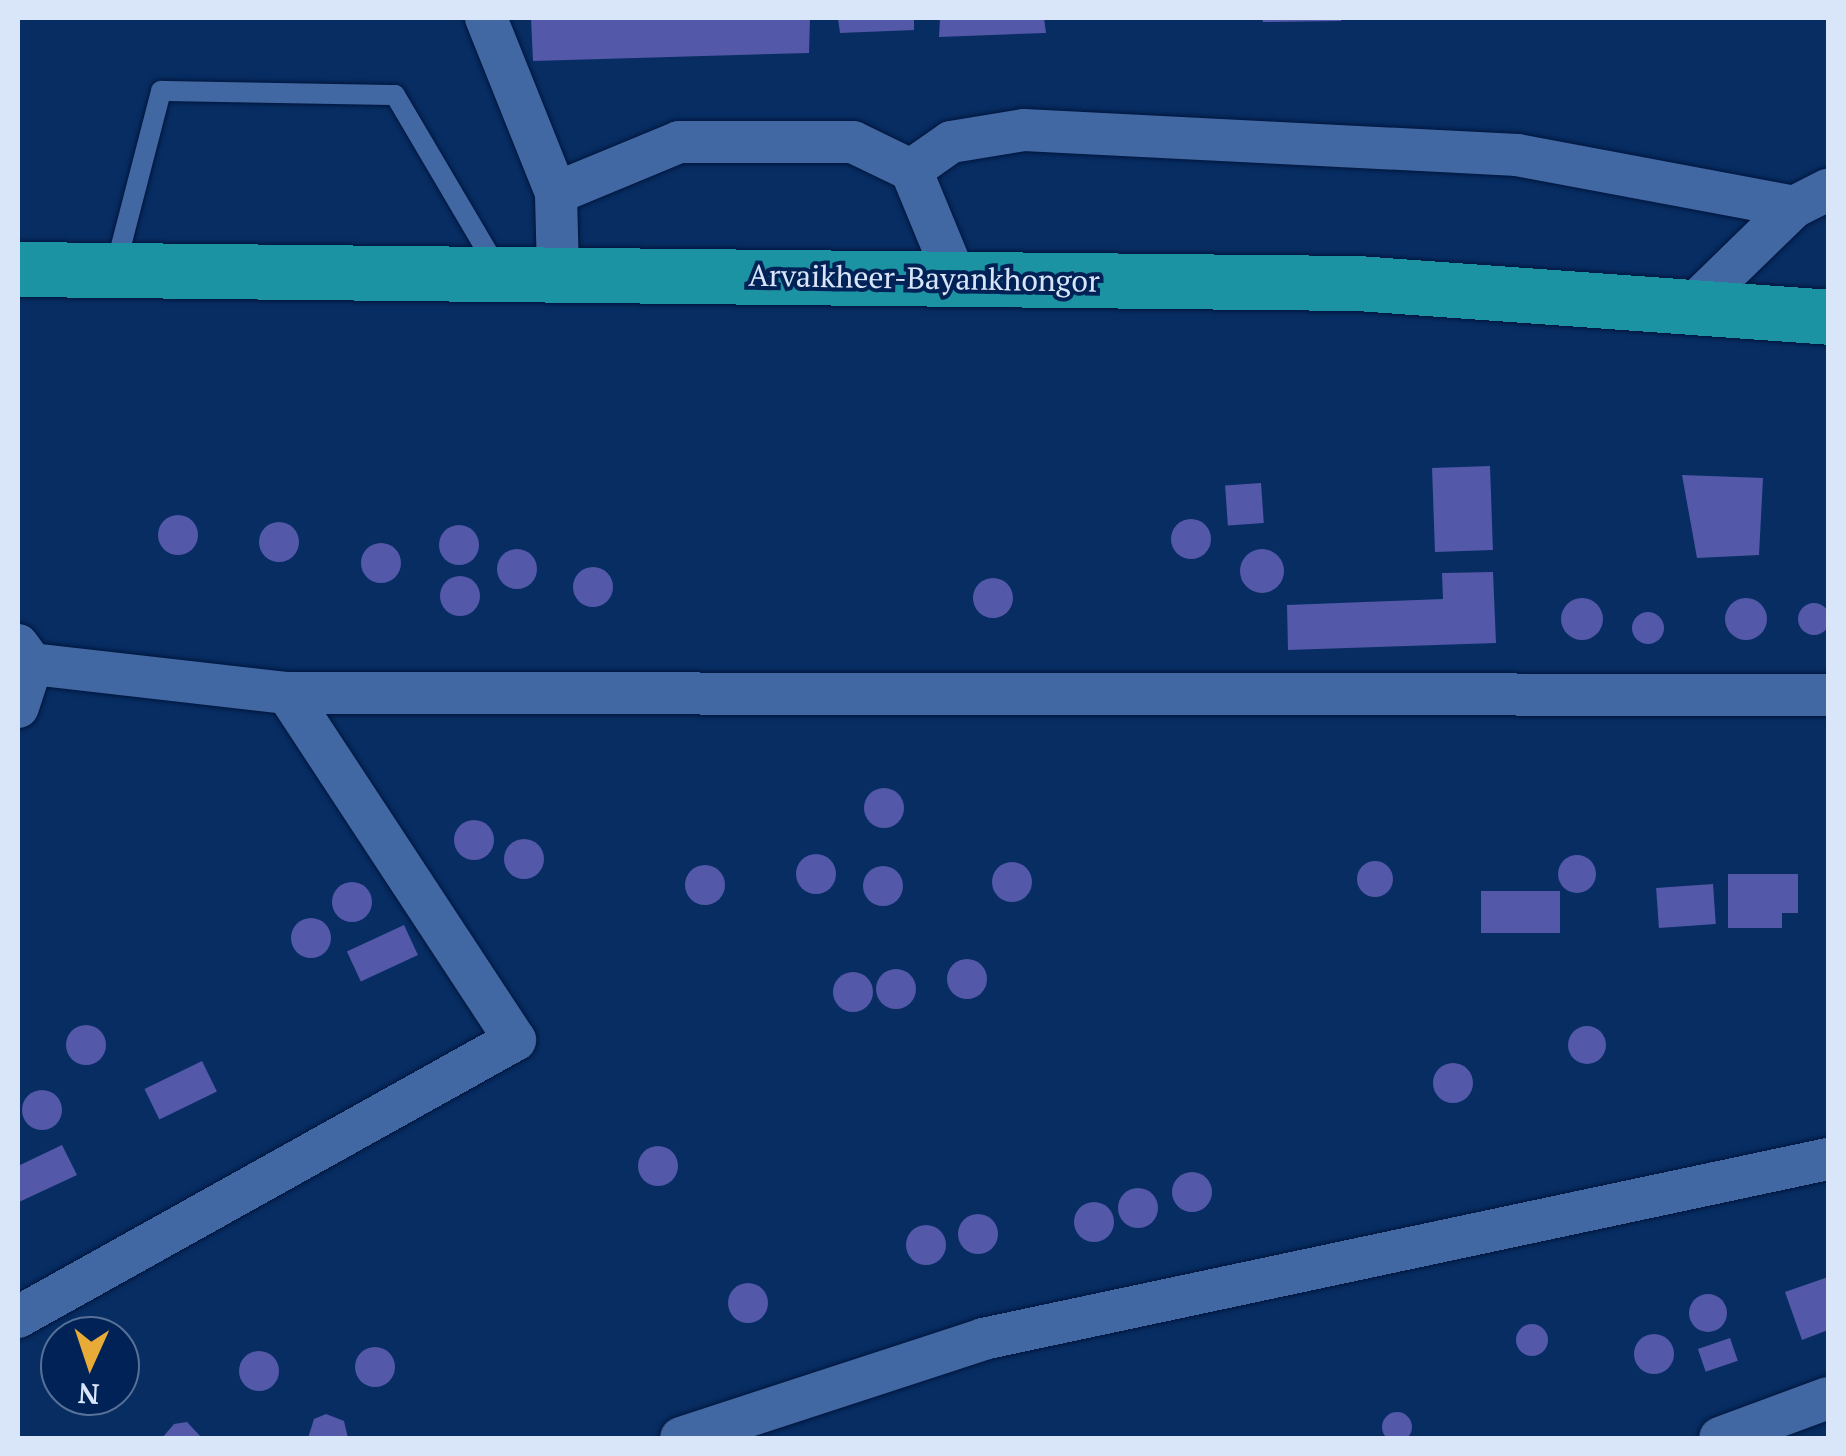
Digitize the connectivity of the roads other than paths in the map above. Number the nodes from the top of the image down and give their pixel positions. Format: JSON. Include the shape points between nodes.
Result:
{"nodes":[{"id":1,"x":486,"y":18,"type":"edge"},
{"id":2,"x":911,"y":170,"type":"junction"},
{"id":3,"x":556,"y":193,"type":"junction"},
{"id":4,"x":1811,"y":198,"type":"edge"},
{"id":5,"x":18,"y":269,"type":"edge"},
{"id":6,"x":115,"y":270,"type":"junction"},
{"id":7,"x":499,"y":272,"type":"junction"},
{"id":8,"x":558,"y":272,"type":"junction"},
{"id":9,"x":956,"y":279,"type":"junction"},
{"id":10,"x":1692,"y":307,"type":"junction"},
{"id":11,"x":1828,"y":317,"type":"edge"},
{"id":12,"x":25,"y":654,"type":"edge"},
{"id":13,"x":287,"y":693,"type":"junction"},
{"id":14,"x":1828,"y":695,"type":"edge"},
{"id":15,"x":18,"y":707,"type":"edge"},
{"id":16,"x":1828,"y":1159,"type":"edge"},
{"id":17,"x":18,"y":1317,"type":"edge"},
{"id":18,"x":1828,"y":1398,"type":"edge"},
{"id":19,"x":681,"y":1438,"type":"edge"},
{"id":20,"x":1720,"y":1438,"type":"edge"}],
"edges":[{"from":1,"to":3,"type":"street"},
{"from":2,"to":3,"type":"street","via":[[853,142],[680,142]]},
{"from":2,"to":4,"type":"street","via":[[951,142],[1024,130],[1517,155]]},
{"from":2,"to":9,"type":"street"},
{"from":3,"to":8,"type":"street"},
{"from":4,"to":10,"type":"street"},
{"from":5,"to":6,"type":"highway","name":"Arvaikheer-Bayankhongor"},
{"from":6,"to":7,"type":"highway","name":"Arvaikheer-Bayankhongor"},
{"from":6,"to":7,"type":"lane","via":[[162,91],[396,95]]},
{"from":7,"to":8,"type":"highway","name":"Arvaikheer-Bayankhongor"},
{"from":8,"to":9,"type":"highway","name":"Arvaikheer-Bayankhongor"},
{"from":9,"to":10,"type":"highway","name":"Arvaikheer-Bayankhongor","via":[[1357,283]]},
{"from":10,"to":11,"type":"highway","name":"Arvaikheer-Bayankhongor"},
{"from":12,"to":13,"type":"street"},
{"from":12,"to":15,"type":"street"},
{"from":13,"to":14,"type":"street"},
{"from":13,"to":17,"type":"street","via":[[516,1040]]},
{"from":16,"to":19,"type":"street","via":[[983,1338]]},
{"from":18,"to":20,"type":"street"}]}
